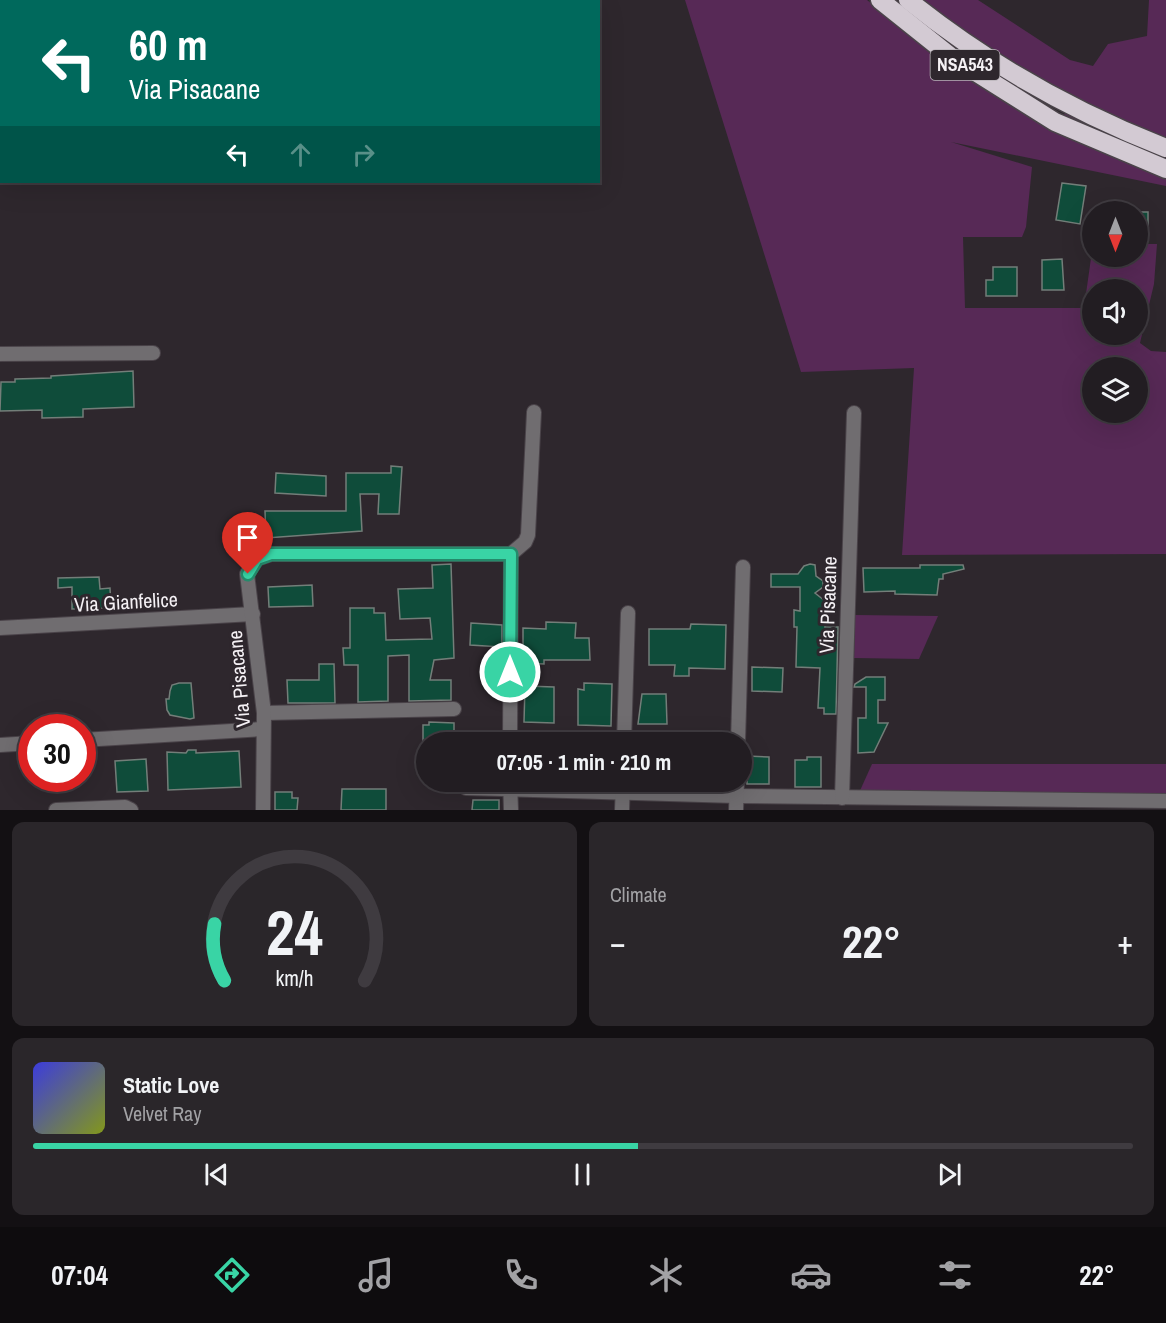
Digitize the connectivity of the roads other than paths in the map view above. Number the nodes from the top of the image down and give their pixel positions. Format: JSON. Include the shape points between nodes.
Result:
{"nodes":[{"id":1,"x":880,"y":0,"type":"edge"},
{"id":2,"x":908,"y":0,"type":"edge"},
{"id":3,"x":1166,"y":148,"type":"edge"},
{"id":4,"x":1166,"y":169,"type":"edge"},
{"id":5,"x":153,"y":353,"type":"dead end"},
{"id":6,"x":0,"y":354,"type":"edge"},
{"id":7,"x":534,"y":412,"type":"dead end"},
{"id":8,"x":854,"y":413,"type":"dead end"},
{"id":9,"x":511,"y":554,"type":"junction"},
{"id":10,"x":742,"y":567,"type":"dead end"},
{"id":11,"x":628,"y":613,"type":"dead end"},
{"id":12,"x":253,"y":614,"type":"junction"},
{"id":13,"x":0,"y":628,"type":"edge"},
{"id":14,"x":454,"y":709,"type":"dead end"},
{"id":15,"x":264,"y":713,"type":"junction"},
{"id":16,"x":263,"y":729,"type":"junction"},
{"id":17,"x":510,"y":732,"type":"edge"},
{"id":18,"x":624,"y":732,"type":"edge"},
{"id":19,"x":738,"y":732,"type":"edge"},
{"id":20,"x":96,"y":739,"type":"edge"},
{"id":21,"x":18,"y":744,"type":"edge"},
{"id":22,"x":0,"y":745,"type":"edge"},
{"id":23,"x":510,"y":792,"type":"edge"},
{"id":24,"x":623,"y":792,"type":"edge"},
{"id":25,"x":658,"y":792,"type":"edge"},
{"id":26,"x":842,"y":798,"type":"junction"},
{"id":27,"x":1166,"y":801,"type":"edge"},
{"id":28,"x":736,"y":803,"type":"edge"},
{"id":29,"x":1064,"y":805,"type":"edge"},
{"id":30,"x":56,"y":810,"type":"edge"},
{"id":31,"x":131,"y":810,"type":"edge"},
{"id":32,"x":262,"y":810,"type":"edge"},
{"id":33,"x":511,"y":810,"type":"edge"},
{"id":34,"x":622,"y":810,"type":"edge"}],
"edges":[{"from":1,"to":4,"type":"highway","number":"NSA543","via":[[950,56],[1055,122]]},
{"from":2,"to":3,"type":"highway","number":"NSA543","via":[[962,40],[1065,104]]},
{"from":5,"to":6,"type":"street"},
{"from":7,"to":9,"type":"street","via":[[528,535]]},
{"from":8,"to":26,"type":"street","name":"Via Pisacane"},
{"from":9,"to":12,"type":"street","name":"Via Pisacane","via":[[271,554],[257,559],[248,574]]},
{"from":9,"to":17,"type":"street"},
{"from":10,"to":19,"type":"street"},
{"from":11,"to":18,"type":"street"},
{"from":12,"to":13,"type":"street","name":"Via Gianfelice"},
{"from":12,"to":15,"type":"street","name":"Via Pisacane"},
{"from":14,"to":15,"type":"street"},
{"from":15,"to":16,"type":"street","name":"Via Pisacane"},
{"from":16,"to":20,"type":"street"},
{"from":16,"to":32,"type":"street","name":"Via Pisacane"},
{"from":21,"to":22,"type":"street"},
{"from":23,"to":33,"type":"street"},
{"from":24,"to":34,"type":"street"},
{"from":25,"to":28,"type":"street"},
{"from":26,"to":28,"type":"street"},
{"from":26,"to":29,"type":"street"},
{"from":27,"to":29,"type":"street"},
{"from":30,"to":31,"type":"street"}]}
